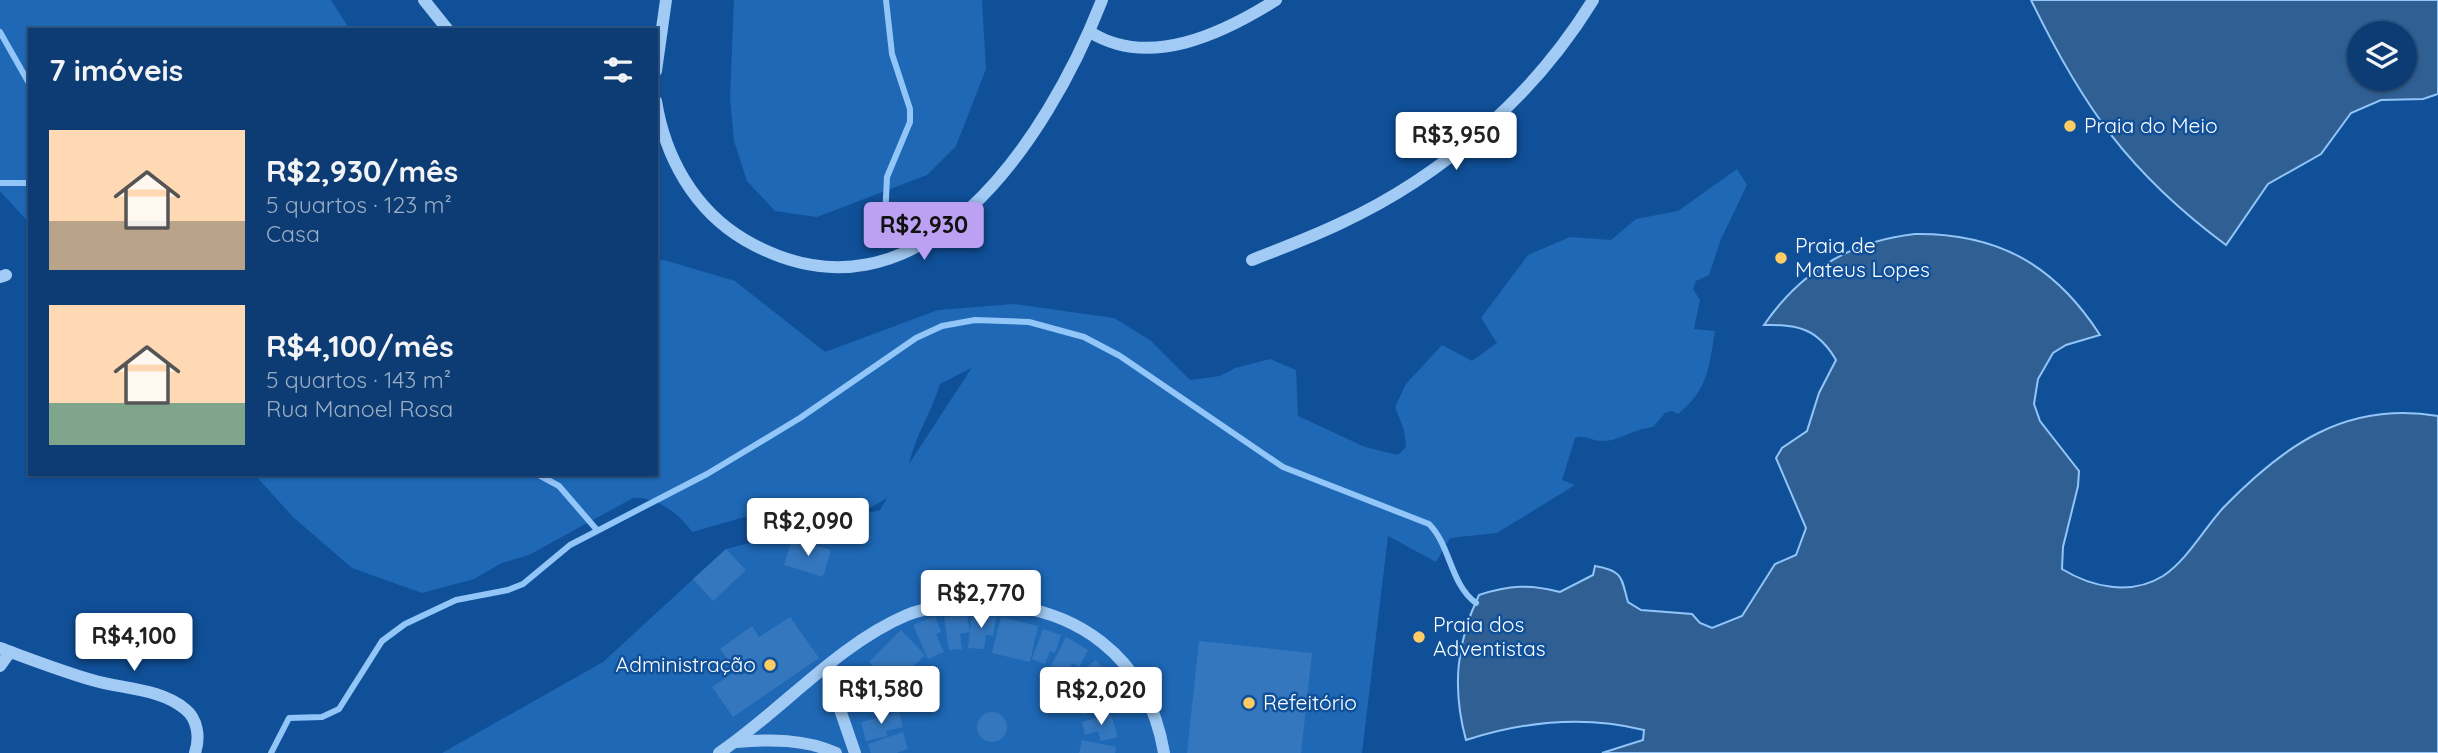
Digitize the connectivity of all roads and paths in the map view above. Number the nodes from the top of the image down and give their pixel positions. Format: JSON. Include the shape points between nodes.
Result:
{"nodes":[{"id":1,"x":424,"y":0,"type":"edge"},
{"id":2,"x":666,"y":0,"type":"edge"},
{"id":3,"x":1102,"y":0,"type":"edge"},
{"id":4,"x":1276,"y":0,"type":"edge"},
{"id":5,"x":1593,"y":0,"type":"edge"},
{"id":6,"x":445,"y":28,"type":"edge"},
{"id":7,"x":1090,"y":32,"type":"junction"},
{"id":8,"x":658,"y":57,"type":"edge"},
{"id":9,"x":658,"y":117,"type":"edge"},
{"id":10,"x":662,"y":148,"type":"edge"},
{"id":11,"x":1252,"y":260,"type":"dead end"},
{"id":12,"x":5,"y":650,"type":"edge"},
{"id":13,"x":0,"y":666,"type":"edge"},
{"id":14,"x":826,"y":669,"type":"junction"},
{"id":15,"x":736,"y":742,"type":"junction"},
{"id":16,"x":195,"y":753,"type":"edge"},
{"id":17,"x":719,"y":753,"type":"edge"},
{"id":18,"x":836,"y":753,"type":"edge"},
{"id":19,"x":855,"y":753,"type":"edge"},
{"id":20,"x":1164,"y":753,"type":"edge"}],
"edges":[{"from":1,"to":6,"type":"street"},
{"from":2,"to":8,"type":"street"},
{"from":3,"to":7,"type":"street"},
{"from":4,"to":7,"type":"street","via":[[1211,32],[1156,49],[1128,49]]},
{"from":5,"to":11,"type":"street","via":[[1538,74],[1449,157],[1378,204]]},
{"from":7,"to":10,"type":"street","via":[[1043,119],[990,188],[947,230],[888,259],[823,265],[758,247],[704,207]]},
{"from":9,"to":10,"type":"street"},
{"from":12,"to":13,"type":"street"},
{"from":12,"to":16,"type":"street","via":[[94,681],[161,696],[186,709],[196,725]]},
{"from":14,"to":15,"type":"street"},
{"from":14,"to":19,"type":"street"},
{"from":14,"to":20,"type":"street","via":[[868,636],[909,614],[971,604],[1004,604],[1046,612],[1084,629],[1116,652],[1142,687]]},
{"from":15,"to":17,"type":"street"},
{"from":15,"to":18,"type":"street","via":[[799,742]]}]}
